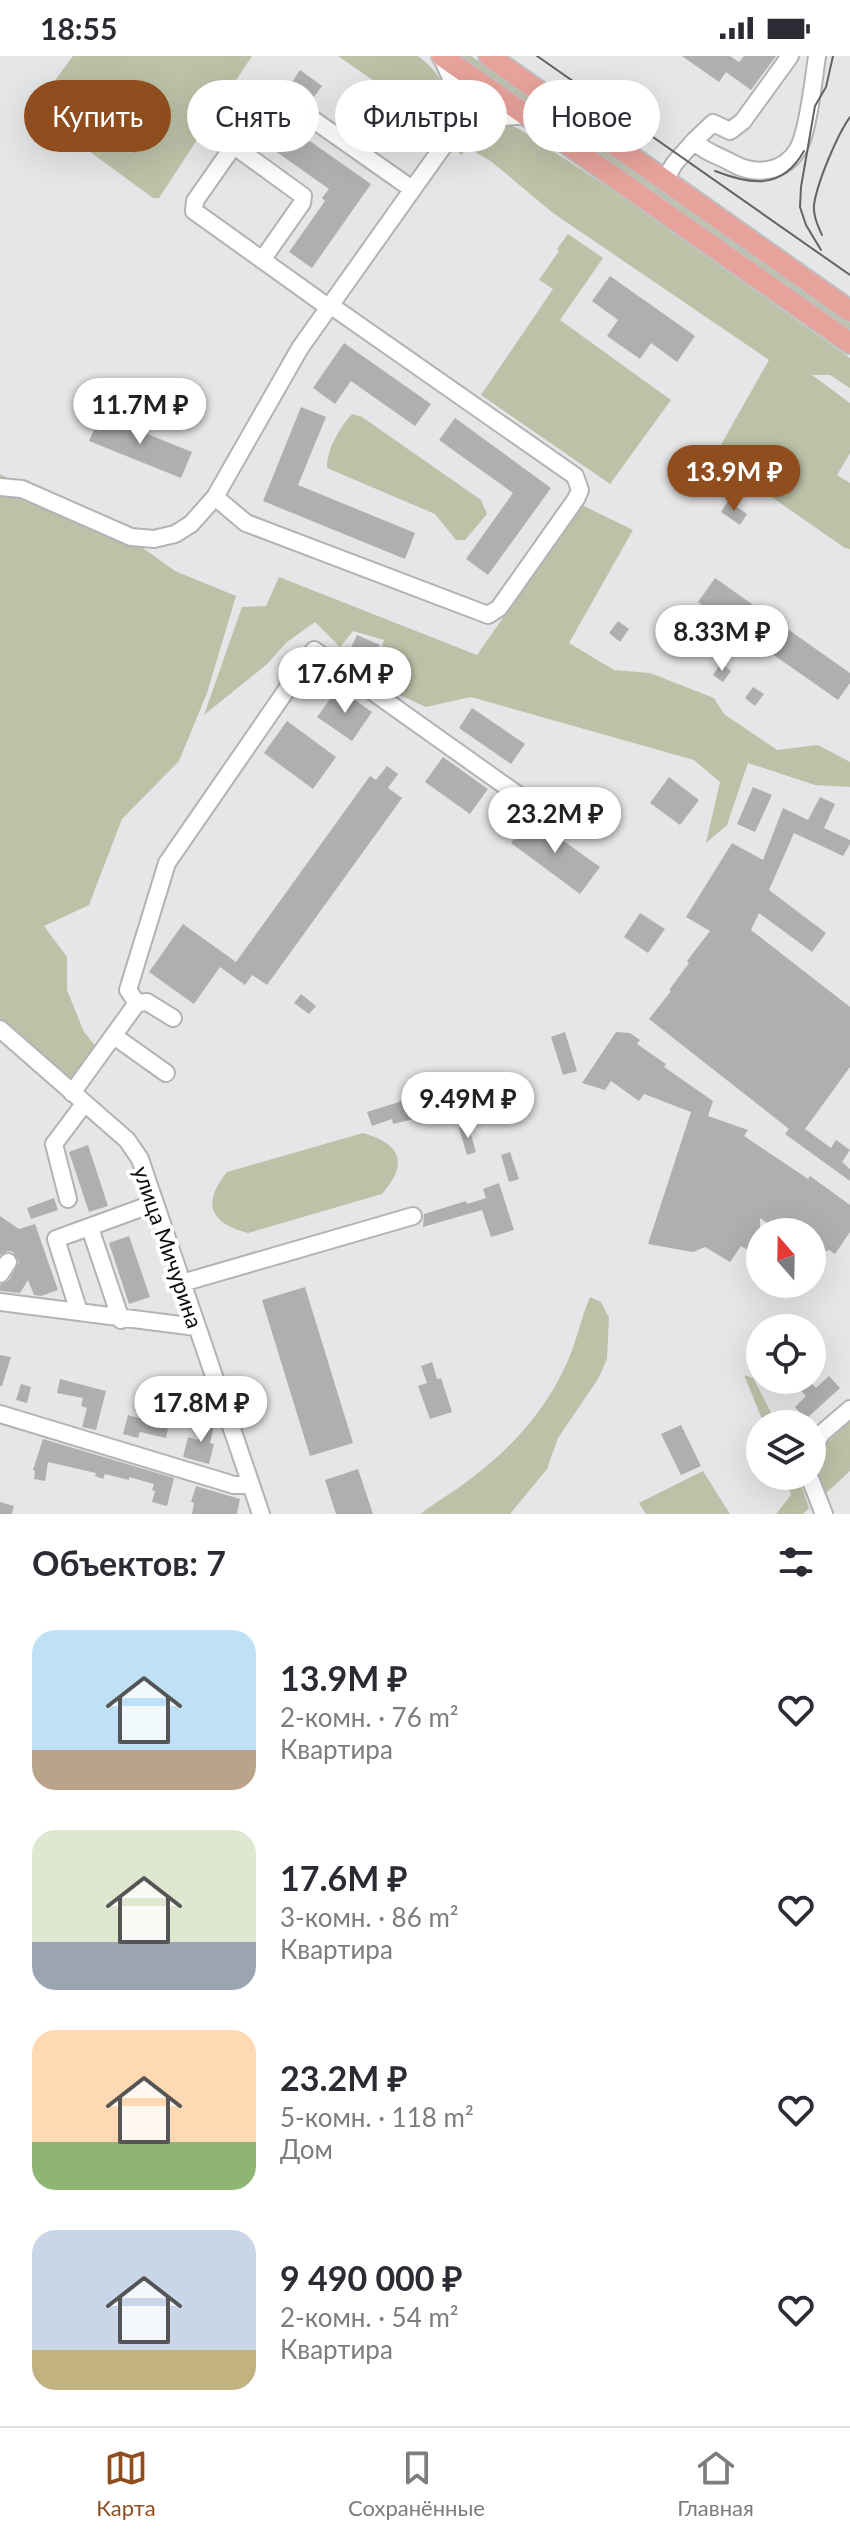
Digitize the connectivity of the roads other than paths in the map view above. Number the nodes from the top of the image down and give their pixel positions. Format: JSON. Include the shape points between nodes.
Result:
{"nodes":[{"id":1,"x":441,"y":56,"type":"edge"},
{"id":2,"x":489,"y":56,"type":"edge"},
{"id":3,"x":790,"y":56,"type":"edge"},
{"id":4,"x":817,"y":56,"type":"edge"},
{"id":5,"x":452,"y":80,"type":"edge"},
{"id":6,"x":523,"y":112,"type":"edge"},
{"id":7,"x":319,"y":124,"type":"edge"},
{"id":8,"x":694,"y":141,"type":"junction"},
{"id":9,"x":230,"y":152,"type":"edge"},
{"id":10,"x":242,"y":152,"type":"edge"},
{"id":11,"x":439,"y":152,"type":"edge"},
{"id":12,"x":579,"y":152,"type":"edge"},
{"id":13,"x":665,"y":180,"type":"junction"},
{"id":14,"x":412,"y":189,"type":"junction"},
{"id":15,"x":262,"y":260,"type":"junction"},
{"id":16,"x":329,"y":306,"type":"junction"},
{"id":17,"x":850,"y":311,"type":"edge"},
{"id":18,"x":850,"y":343,"type":"edge"},
{"id":19,"x":0,"y":487,"type":"edge"},
{"id":20,"x":215,"y":497,"type":"junction"},
{"id":21,"x":551,"y":800,"type":"dead end"},
{"id":22,"x":137,"y":1003,"type":"junction"},
{"id":23,"x":173,"y":1018,"type":"dead end"},
{"id":24,"x":0,"y":1029,"type":"edge"},
{"id":25,"x":114,"y":1036,"type":"junction"},
{"id":26,"x":166,"y":1073,"type":"dead end"},
{"id":27,"x":78,"y":1098,"type":"junction"},
{"id":28,"x":68,"y":1199,"type":"dead end"},
{"id":29,"x":155,"y":1203,"type":"junction"},
{"id":30,"x":413,"y":1216,"type":"dead end"},
{"id":31,"x":90,"y":1228,"type":"junction"},
{"id":32,"x":182,"y":1283,"type":"junction"},
{"id":33,"x":0,"y":1302,"type":"edge"},
{"id":34,"x":79,"y":1312,"type":"junction"},
{"id":35,"x":121,"y":1320,"type":"junction"},
{"id":36,"x":196,"y":1327,"type":"junction"},
{"id":37,"x":850,"y":1409,"type":"edge"},
{"id":38,"x":0,"y":1414,"type":"edge"},
{"id":39,"x":826,"y":1430,"type":"edge"},
{"id":40,"x":251,"y":1485,"type":"junction"},
{"id":41,"x":815,"y":1490,"type":"edge"},
{"id":42,"x":261,"y":1514,"type":"edge"},
{"id":43,"x":824,"y":1514,"type":"edge"}],
"edges":[{"from":1,"to":5,"type":"street"},
{"from":1,"to":6,"type":"main road"},
{"from":2,"to":13,"type":"main road"},
{"from":3,"to":8,"type":"street","via":[[743,121],[730,131],[712,121]]},
{"from":4,"to":8,"type":"street","via":[[798,149],[779,168],[740,168]]},
{"from":7,"to":14,"type":"street"},
{"from":8,"to":13,"type":"street"},
{"from":9,"to":15,"type":"street","via":[[195,201],[194,211]]},
{"from":10,"to":15,"type":"street","via":[[303,196]]},
{"from":11,"to":14,"type":"street"},
{"from":12,"to":18,"type":"main road"},
{"from":13,"to":17,"type":"main road"},
{"from":14,"to":16,"type":"street"},
{"from":15,"to":16,"type":"street"},
{"from":16,"to":20,"type":"street","via":[[284,373]]},
{"from":16,"to":20,"type":"street","via":[[575,476],[580,490],[576,499],[499,608],[488,615],[246,523]]},
{"from":19,"to":20,"type":"street","via":[[22,489],[131,537],[154,539],[191,524]]},
{"from":21,"to":22,"type":"street","via":[[542,812],[314,650],[167,863],[128,990]]},
{"from":22,"to":23,"type":"street","via":[[147,1002]]},
{"from":22,"to":25,"type":"street"},
{"from":24,"to":27,"type":"street","name":"улица Мичурина"},
{"from":25,"to":26,"type":"street"},
{"from":25,"to":27,"type":"street"},
{"from":27,"to":28,"type":"street","via":[[54,1144]]},
{"from":27,"to":29,"type":"street","name":"улица Мичурина","via":[[127,1140],[140,1159]]},
{"from":29,"to":31,"type":"street"},
{"from":29,"to":32,"type":"street","name":"улица Мичурина"},
{"from":30,"to":32,"type":"street"},
{"from":31,"to":34,"type":"street","via":[[56,1239]]},
{"from":31,"to":35,"type":"street"},
{"from":32,"to":36,"type":"street","name":"улица Мичурина"},
{"from":33,"to":34,"type":"street"},
{"from":34,"to":35,"type":"street"},
{"from":35,"to":36,"type":"street"},
{"from":36,"to":40,"type":"street","name":"улица Мичурина"},
{"from":37,"to":39,"type":"street"},
{"from":38,"to":40,"type":"street","via":[[234,1485]]},
{"from":40,"to":42,"type":"street","name":"улица Мичурина"},
{"from":41,"to":43,"type":"street"}]}
